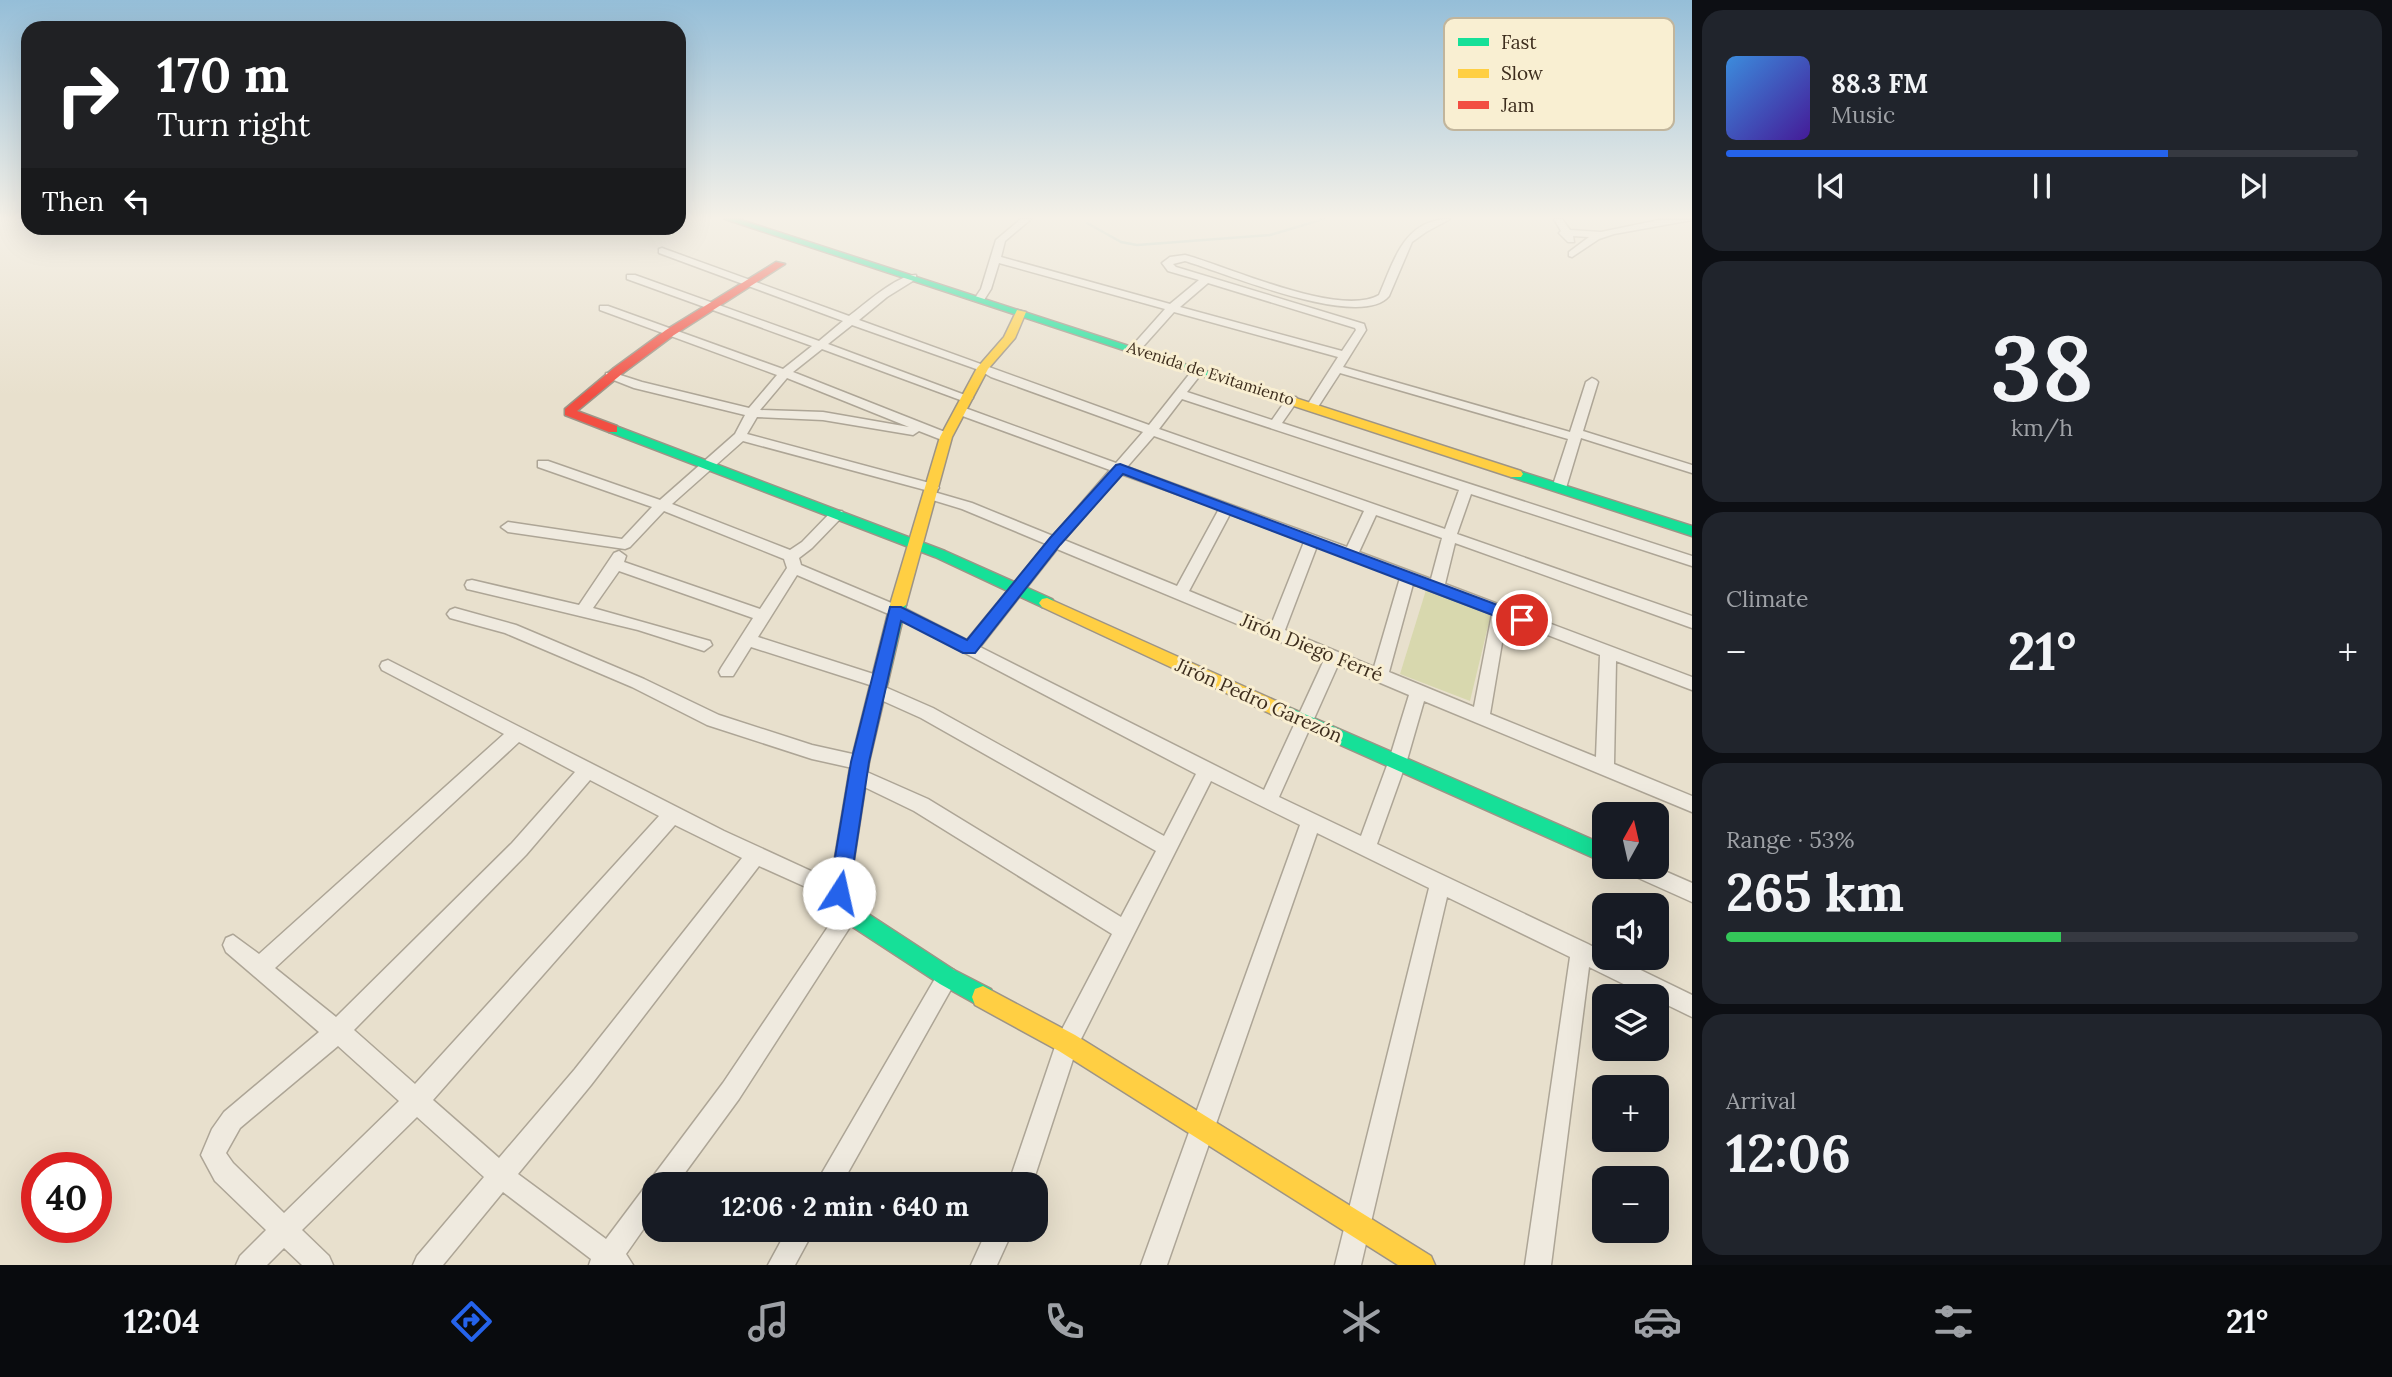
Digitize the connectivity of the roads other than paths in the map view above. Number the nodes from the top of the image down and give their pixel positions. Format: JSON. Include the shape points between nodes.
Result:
{"nodes":[{"id":1,"x":637,"y":278,"type":"edge"},
{"id":2,"x":733,"y":278,"type":"edge"},
{"id":3,"x":758,"y":278,"type":"edge"},
{"id":4,"x":910,"y":278,"type":"edge"},
{"id":5,"x":915,"y":278,"type":"edge"},
{"id":6,"x":989,"y":278,"type":"edge"},
{"id":7,"x":1064,"y":278,"type":"edge"},
{"id":8,"x":1204,"y":278,"type":"edge"},
{"id":9,"x":1249,"y":278,"type":"edge"},
{"id":10,"x":1390,"y":278,"type":"edge"},
{"id":11,"x":1207,"y":279,"type":"junction"},
{"id":12,"x":749,"y":284,"type":"junction"},
{"id":13,"x":980,"y":298,"type":"junction"},
{"id":14,"x":710,"y":305,"type":"junction"},
{"id":15,"x":604,"y":309,"type":"dead end"},
{"id":16,"x":1171,"y":309,"type":"junction"},
{"id":17,"x":1021,"y":312,"type":"junction"},
{"id":18,"x":854,"y":319,"type":"junction"},
{"id":19,"x":672,"y":332,"type":"junction"},
{"id":20,"x":822,"y":345,"type":"junction"},
{"id":21,"x":1136,"y":348,"type":"junction"},
{"id":22,"x":1346,"y":356,"type":"junction"},
{"id":23,"x":983,"y":368,"type":"junction"},
{"id":24,"x":1199,"y":369,"type":"junction"},
{"id":25,"x":1339,"y":369,"type":"junction"},
{"id":26,"x":785,"y":373,"type":"junction"},
{"id":27,"x":610,"y":375,"type":"junction"},
{"id":28,"x":1592,"y":382,"type":"dead end"},
{"id":29,"x":1180,"y":394,"type":"junction"},
{"id":30,"x":1292,"y":400,"type":"junction"},
{"id":31,"x":964,"y":404,"type":"junction"},
{"id":32,"x":1312,"y":407,"type":"junction"},
{"id":33,"x":754,"y":413,"type":"junction"},
{"id":34,"x":1274,"y":425,"type":"junction"},
{"id":35,"x":1152,"y":431,"type":"junction"},
{"id":36,"x":1576,"y":435,"type":"junction"},
{"id":37,"x":740,"y":436,"type":"junction"},
{"id":38,"x":946,"y":437,"type":"junction"},
{"id":39,"x":543,"y":464,"type":"dead end"},
{"id":40,"x":709,"y":466,"type":"junction"},
{"id":41,"x":1120,"y":468,"type":"junction"},
{"id":42,"x":1692,"y":468,"type":"edge"},
{"id":43,"x":1466,"y":488,"type":"junction"},
{"id":44,"x":1559,"y":488,"type":"junction"},
{"id":45,"x":931,"y":491,"type":"junction"},
{"id":46,"x":662,"y":505,"type":"junction"},
{"id":47,"x":1227,"y":507,"type":"junction"},
{"id":48,"x":1371,"y":510,"type":"junction"},
{"id":49,"x":837,"y":514,"type":"junction"},
{"id":50,"x":508,"y":527,"type":"dead end"},
{"id":51,"x":1692,"y":531,"type":"edge"},
{"id":52,"x":1449,"y":537,"type":"junction"},
{"id":53,"x":1312,"y":540,"type":"junction"},
{"id":54,"x":1055,"y":542,"type":"junction"},
{"id":55,"x":914,"y":543,"type":"junction"},
{"id":56,"x":625,"y":544,"type":"junction"},
{"id":57,"x":1351,"y":554,"type":"junction"},
{"id":58,"x":1692,"y":561,"type":"edge"},
{"id":59,"x":792,"y":562,"type":"junction"},
{"id":60,"x":616,"y":564,"type":"junction"},
{"id":61,"x":1408,"y":576,"type":"junction"},
{"id":62,"x":472,"y":585,"type":"dead end"},
{"id":63,"x":1437,"y":587,"type":"junction"},
{"id":64,"x":1016,"y":590,"type":"junction"},
{"id":65,"x":1181,"y":593,"type":"junction"},
{"id":66,"x":583,"y":611,"type":"junction"},
{"id":67,"x":896,"y":611,"type":"junction"},
{"id":68,"x":1500,"y":612,"type":"junction"},
{"id":69,"x":455,"y":614,"type":"dead end"},
{"id":70,"x":763,"y":616,"type":"junction"},
{"id":71,"x":1692,"y":622,"type":"edge"},
{"id":72,"x":1276,"y":632,"type":"junction"},
{"id":73,"x":747,"y":640,"type":"junction"},
{"id":74,"x":704,"y":645,"type":"dead end"},
{"id":75,"x":969,"y":649,"type":"junction"},
{"id":76,"x":1608,"y":653,"type":"junction"},
{"id":77,"x":1334,"y":656,"type":"junction"},
{"id":78,"x":387,"y":666,"type":"dead end"},
{"id":79,"x":727,"y":672,"type":"dead end"},
{"id":80,"x":1380,"y":675,"type":"junction"},
{"id":81,"x":1692,"y":684,"type":"edge"},
{"id":82,"x":879,"y":686,"type":"junction"},
{"id":83,"x":1418,"y":691,"type":"junction"},
{"id":84,"x":1480,"y":716,"type":"junction"},
{"id":85,"x":1304,"y":722,"type":"junction"},
{"id":86,"x":517,"y":733,"type":"junction"},
{"id":87,"x":1398,"y":760,"type":"junction"},
{"id":88,"x":1605,"y":766,"type":"junction"},
{"id":89,"x":860,"y":769,"type":"junction"},
{"id":90,"x":587,"y":771,"type":"junction"},
{"id":91,"x":1207,"y":771,"type":"junction"},
{"id":92,"x":1268,"y":801,"type":"junction"},
{"id":93,"x":1692,"y":804,"type":"edge"},
{"id":94,"x":674,"y":813,"type":"junction"},
{"id":95,"x":1311,"y":822,"type":"junction"},
{"id":96,"x":1168,"y":848,"type":"junction"},
{"id":97,"x":1366,"y":848,"type":"junction"},
{"id":98,"x":1592,"y":848,"type":"edge"},
{"id":99,"x":757,"y":854,"type":"junction"},
{"id":100,"x":1661,"y":879,"type":"edge"},
{"id":101,"x":1440,"y":884,"type":"junction"},
{"id":102,"x":1692,"y":893,"type":"edge"},
{"id":103,"x":844,"y":903,"type":"junction"},
{"id":104,"x":1125,"y":931,"type":"junction"},
{"id":105,"x":233,"y":945,"type":"dead end"},
{"id":106,"x":1581,"y":951,"type":"junction"},
{"id":107,"x":259,"y":968,"type":"junction"},
{"id":108,"x":947,"y":977,"type":"junction"},
{"id":109,"x":1692,"y":1006,"type":"edge"},
{"id":110,"x":338,"y":1031,"type":"junction"},
{"id":111,"x":1067,"y":1043,"type":"junction"},
{"id":112,"x":416,"y":1101,"type":"junction"},
{"id":113,"x":1202,"y":1127,"type":"junction"},
{"id":114,"x":671,"y":1172,"type":"edge"},
{"id":115,"x":834,"y":1172,"type":"edge"},
{"id":116,"x":1024,"y":1172,"type":"edge"},
{"id":117,"x":500,"y":1176,"type":"junction"},
{"id":118,"x":642,"y":1213,"type":"edge"},
{"id":119,"x":1358,"y":1225,"type":"junction"},
{"id":120,"x":284,"y":1230,"type":"junction"},
{"id":121,"x":794,"y":1242,"type":"edge"},
{"id":122,"x":995,"y":1242,"type":"edge"},
{"id":123,"x":610,"y":1262,"type":"edge"},
{"id":124,"x":249,"y":1265,"type":"edge"},
{"id":125,"x":320,"y":1265,"type":"edge"},
{"id":126,"x":426,"y":1265,"type":"edge"},
{"id":127,"x":781,"y":1265,"type":"edge"},
{"id":128,"x":984,"y":1265,"type":"edge"},
{"id":129,"x":1154,"y":1265,"type":"edge"},
{"id":130,"x":1348,"y":1265,"type":"edge"},
{"id":131,"x":1422,"y":1265,"type":"edge"},
{"id":132,"x":1538,"y":1265,"type":"edge"}],
"edges":[{"from":1,"to":14,"type":"street"},
{"from":2,"to":12,"type":"street"},
{"from":3,"to":12,"type":"street"},
{"from":4,"to":18,"type":"street"},
{"from":5,"to":13,"type":"street","name":"Avenida de Evitamiento"},
{"from":6,"to":13,"type":"street"},
{"from":7,"to":16,"type":"street"},
{"from":8,"to":11,"type":"street"},
{"from":9,"to":10,"type":"street","via":[[1328,303],[1372,305],[1382,298]]},
{"from":11,"to":16,"type":"street"},
{"from":11,"to":22,"type":"street","via":[[1360,326]]},
{"from":12,"to":14,"type":"street"},
{"from":12,"to":18,"type":"street"},
{"from":13,"to":17,"type":"street","name":"Avenida de Evitamiento"},
{"from":14,"to":19,"type":"street"},
{"from":14,"to":20,"type":"street"},
{"from":15,"to":19,"type":"street"},
{"from":16,"to":21,"type":"street"},
{"from":16,"to":22,"type":"street"},
{"from":17,"to":21,"type":"street","name":"Avenida de Evitamiento"},
{"from":17,"to":23,"type":"street","via":[[1009,338]]},
{"from":18,"to":20,"type":"street"},
{"from":18,"to":23,"type":"street"},
{"from":19,"to":26,"type":"street"},
{"from":19,"to":27,"type":"street"},
{"from":20,"to":26,"type":"street"},
{"from":20,"to":31,"type":"street"},
{"from":21,"to":24,"type":"street","name":"Avenida de Evitamiento"},
{"from":22,"to":25,"type":"street"},
{"from":23,"to":31,"type":"street"},
{"from":23,"to":35,"type":"street"},
{"from":24,"to":29,"type":"street"},
{"from":24,"to":30,"type":"street","name":"Avenida de Evitamiento"},
{"from":25,"to":32,"type":"street"},
{"from":25,"to":36,"type":"street"},
{"from":26,"to":33,"type":"street"},
{"from":26,"to":38,"type":"street"},
{"from":27,"to":33,"type":"street"},
{"from":27,"to":40,"type":"street","name":"Jirón Pedro Garezón","via":[[569,412]]},
{"from":28,"to":36,"type":"street"},
{"from":29,"to":34,"type":"street"},
{"from":29,"to":35,"type":"street"},
{"from":30,"to":32,"type":"street","name":"Avenida de Evitamiento"},
{"from":30,"to":34,"type":"street"},
{"from":31,"to":38,"type":"street"},
{"from":31,"to":41,"type":"street"},
{"from":32,"to":44,"type":"street","name":"Avenida de Evitamiento"},
{"from":33,"to":37,"type":"street"},
{"from":33,"to":38,"type":"street","via":[[823,416]]},
{"from":34,"to":43,"type":"street"},
{"from":35,"to":41,"type":"street"},
{"from":35,"to":48,"type":"street"},
{"from":36,"to":42,"type":"street"},
{"from":36,"to":44,"type":"street"},
{"from":37,"to":40,"type":"street"},
{"from":37,"to":45,"type":"street","name":"Jirón Diego Ferré"},
{"from":38,"to":45,"type":"street"},
{"from":39,"to":46,"type":"street"},
{"from":40,"to":46,"type":"street"},
{"from":40,"to":49,"type":"street","name":"Jirón Pedro Garezón"},
{"from":41,"to":47,"type":"street"},
{"from":41,"to":54,"type":"street"},
{"from":43,"to":52,"type":"street"},
{"from":43,"to":58,"type":"street"},
{"from":44,"to":51,"type":"street","name":"Avenida de Evitamiento"},
{"from":45,"to":54,"type":"street","name":"Jirón Diego Ferré"},
{"from":45,"to":55,"type":"street"},
{"from":46,"to":56,"type":"street"},
{"from":46,"to":59,"type":"street"},
{"from":47,"to":53,"type":"street"},
{"from":47,"to":65,"type":"street"},
{"from":48,"to":52,"type":"street"},
{"from":48,"to":57,"type":"street"},
{"from":49,"to":55,"type":"street","name":"Jirón Pedro Garezón"},
{"from":49,"to":59,"type":"street"},
{"from":50,"to":56,"type":"street"},
{"from":52,"to":63,"type":"street"},
{"from":52,"to":71,"type":"street"},
{"from":53,"to":57,"type":"street"},
{"from":53,"to":72,"type":"street"},
{"from":54,"to":64,"type":"street"},
{"from":54,"to":65,"type":"street","name":"Jirón Diego Ferré"},
{"from":55,"to":64,"type":"street","name":"Jirón Pedro Garezón"},
{"from":55,"to":67,"type":"street"},
{"from":56,"to":60,"type":"street"},
{"from":57,"to":61,"type":"street"},
{"from":59,"to":67,"type":"street"},
{"from":59,"to":70,"type":"street"},
{"from":60,"to":66,"type":"street"},
{"from":60,"to":70,"type":"street"},
{"from":61,"to":63,"type":"street"},
{"from":61,"to":80,"type":"street"},
{"from":62,"to":66,"type":"street"},
{"from":63,"to":68,"type":"street"},
{"from":64,"to":75,"type":"street"},
{"from":64,"to":85,"type":"street","name":"Jirón Pedro Garezón"},
{"from":65,"to":72,"type":"street","name":"Jirón Diego Ferré"},
{"from":66,"to":74,"type":"street"},
{"from":67,"to":75,"type":"street"},
{"from":67,"to":82,"type":"street"},
{"from":68,"to":76,"type":"street"},
{"from":68,"to":84,"type":"street"},
{"from":69,"to":89,"type":"street","via":[[510,629],[713,720]]},
{"from":70,"to":73,"type":"street"},
{"from":72,"to":77,"type":"street","name":"Jirón Diego Ferré"},
{"from":73,"to":79,"type":"street"},
{"from":73,"to":82,"type":"street"},
{"from":75,"to":91,"type":"street"},
{"from":76,"to":81,"type":"street"},
{"from":76,"to":88,"type":"street"},
{"from":77,"to":80,"type":"street","name":"Jirón Diego Ferré"},
{"from":77,"to":85,"type":"street"},
{"from":78,"to":86,"type":"street"},
{"from":80,"to":83,"type":"street","name":"Jirón Diego Ferré"},
{"from":82,"to":89,"type":"street"},
{"from":82,"to":96,"type":"street"},
{"from":83,"to":84,"type":"street","name":"Jirón Diego Ferré"},
{"from":83,"to":87,"type":"street"},
{"from":84,"to":88,"type":"street","name":"Jirón Diego Ferré"},
{"from":85,"to":87,"type":"street","name":"Jirón Pedro Garezón"},
{"from":85,"to":92,"type":"street"},
{"from":86,"to":90,"type":"street"},
{"from":86,"to":107,"type":"street"},
{"from":87,"to":97,"type":"street"},
{"from":87,"to":98,"type":"street","name":"Jirón Pedro Garezón"},
{"from":88,"to":93,"type":"street","name":"Jirón Diego Ferré"},
{"from":89,"to":103,"type":"street"},
{"from":89,"to":104,"type":"street"},
{"from":90,"to":94,"type":"street"},
{"from":90,"to":110,"type":"street","via":[[519,849]]},
{"from":91,"to":92,"type":"street"},
{"from":91,"to":96,"type":"street"},
{"from":92,"to":95,"type":"street"},
{"from":94,"to":99,"type":"street"},
{"from":94,"to":112,"type":"street"},
{"from":95,"to":97,"type":"street"},
{"from":95,"to":113,"type":"street"},
{"from":96,"to":104,"type":"street"},
{"from":97,"to":101,"type":"street"},
{"from":99,"to":103,"type":"street"},
{"from":99,"to":117,"type":"street"},
{"from":100,"to":102,"type":"street"},
{"from":101,"to":106,"type":"street"},
{"from":101,"to":119,"type":"street"},
{"from":103,"to":108,"type":"street"},
{"from":103,"to":114,"type":"street","via":[[731,1091]]},
{"from":104,"to":111,"type":"street"},
{"from":105,"to":107,"type":"street"},
{"from":106,"to":109,"type":"street"},
{"from":106,"to":132,"type":"street"},
{"from":107,"to":110,"type":"street"},
{"from":108,"to":111,"type":"street"},
{"from":108,"to":115,"type":"street"},
{"from":110,"to":112,"type":"street"},
{"from":110,"to":120,"type":"street","via":[[232,1120],[213,1155],[224,1172]]},
{"from":111,"to":113,"type":"street"},
{"from":111,"to":116,"type":"street"},
{"from":112,"to":117,"type":"street"},
{"from":112,"to":120,"type":"street"},
{"from":113,"to":119,"type":"street"},
{"from":113,"to":129,"type":"street"},
{"from":117,"to":123,"type":"street"},
{"from":117,"to":126,"type":"street"},
{"from":118,"to":123,"type":"street"},
{"from":119,"to":130,"type":"street"},
{"from":119,"to":131,"type":"street"},
{"from":120,"to":124,"type":"street"},
{"from":120,"to":125,"type":"street"},
{"from":121,"to":127,"type":"street"},
{"from":122,"to":128,"type":"street"}]}
